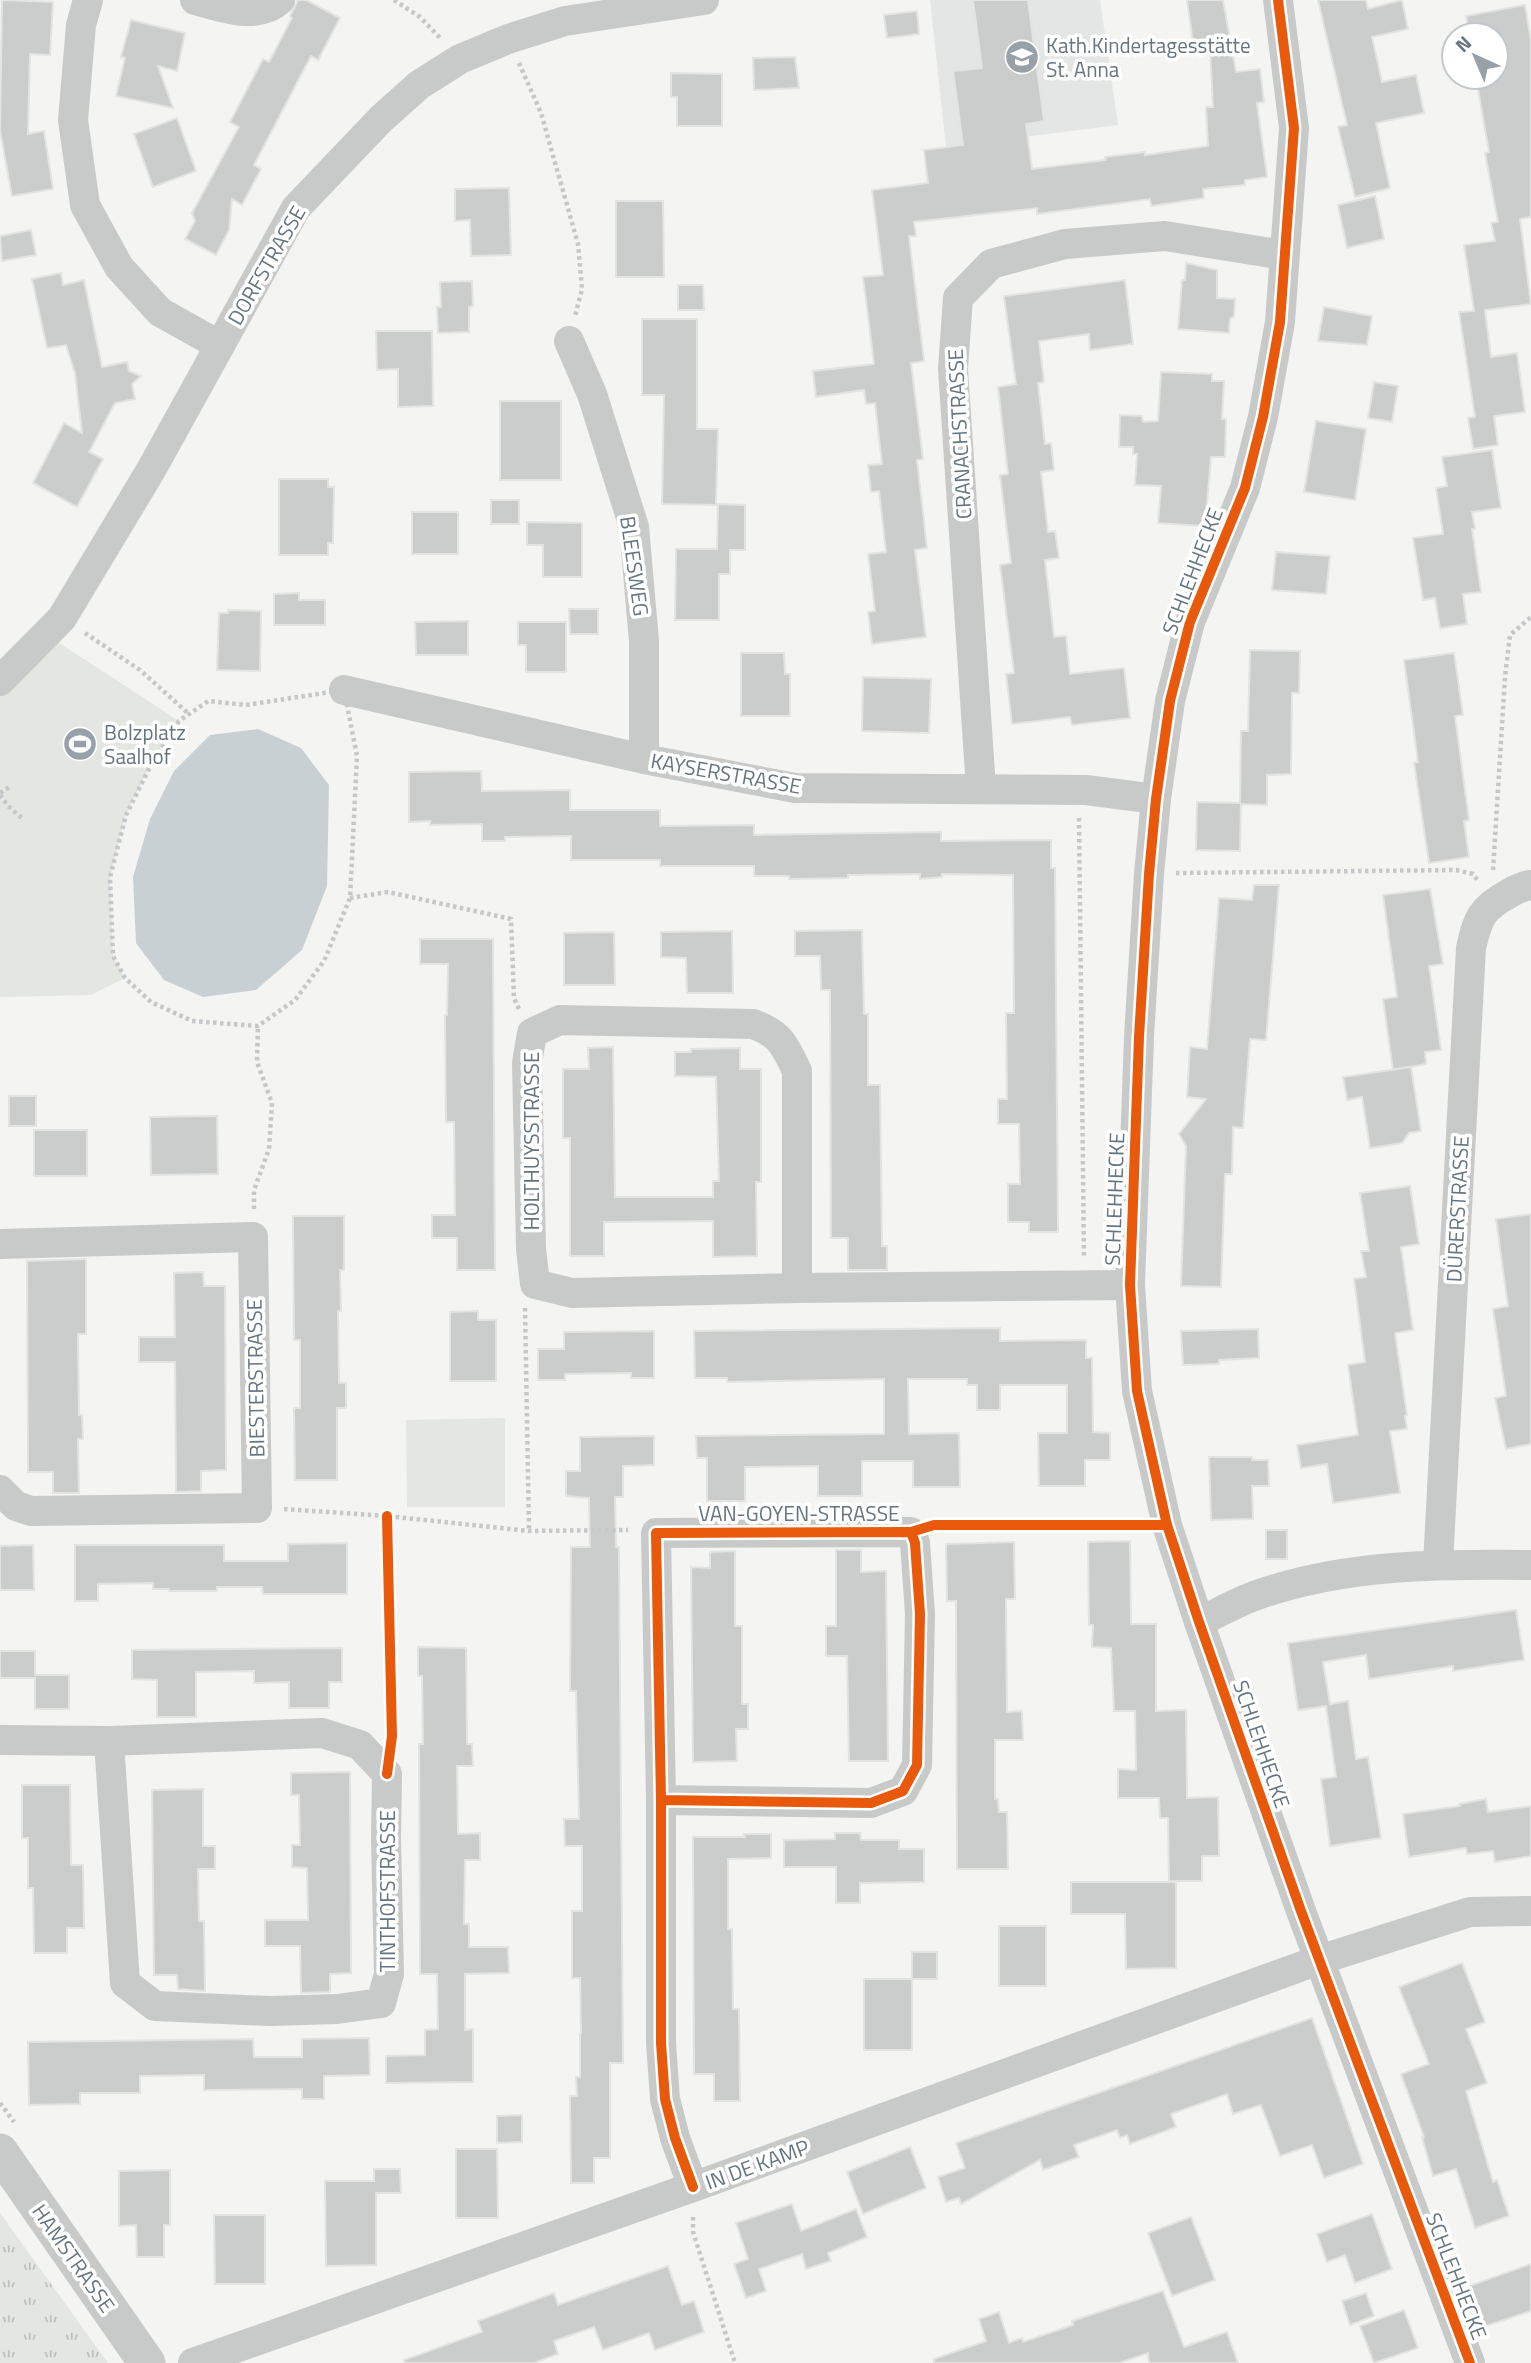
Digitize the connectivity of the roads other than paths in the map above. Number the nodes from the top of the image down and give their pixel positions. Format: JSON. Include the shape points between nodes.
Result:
{"nodes":[{"id":1,"x":88,"y":0,"type":"edge"},
{"id":2,"x":195,"y":0,"type":"edge"},
{"id":3,"x":280,"y":0,"type":"edge"},
{"id":4,"x":704,"y":0,"type":"edge"},
{"id":5,"x":1278,"y":0,"type":"edge"},
{"id":6,"x":1284,"y":255,"type":"junction"},
{"id":7,"x":569,"y":341,"type":"road end"},
{"id":8,"x":219,"y":345,"type":"junction"},
{"id":9,"x":0,"y":681,"type":"edge"},
{"id":10,"x":344,"y":690,"type":"road end"},
{"id":11,"x":644,"y":760,"type":"junction"},
{"id":12,"x":981,"y":789,"type":"junction"},
{"id":13,"x":1156,"y":799,"type":"junction"},
{"id":14,"x":1531,"y":885,"type":"edge"},
{"id":15,"x":0,"y":1244,"type":"edge"},
{"id":16,"x":1130,"y":1285,"type":"junction"},
{"id":17,"x":797,"y":1288,"type":"junction"},
{"id":18,"x":0,"y":1490,"type":"edge"},
{"id":19,"x":1438,"y":1564,"type":"junction"},
{"id":20,"x":1531,"y":1564,"type":"edge"},
{"id":21,"x":1199,"y":1622,"type":"junction"},
{"id":22,"x":0,"y":1741,"type":"edge"},
{"id":23,"x":110,"y":1741,"type":"junction"},
{"id":24,"x":661,"y":1800,"type":"junction"},
{"id":25,"x":1531,"y":1910,"type":"edge"},
{"id":26,"x":1319,"y":1960,"type":"junction"},
{"id":27,"x":0,"y":2152,"type":"edge"},
{"id":28,"x":694,"y":2187,"type":"junction"},
{"id":29,"x":147,"y":2363,"type":"edge"},
{"id":30,"x":193,"y":2363,"type":"edge"},
{"id":31,"x":1470,"y":2363,"type":"edge"}],
"edges":[{"from":1,"to":8,"type":"street","via":[[81,25],[73,120],[85,205],[119,267],[160,312]]},
{"from":2,"to":3,"type":"street","via":[[242,12],[271,8]]},
{"from":4,"to":8,"type":"street","name":"DORFSTRASSE","via":[[565,22],[460,59],[419,85],[381,118],[296,208]]},
{"from":5,"to":6,"type":"street","name":"SCHLEHHECKE","via":[[1294,128]]},
{"from":6,"to":12,"type":"street","name":"CRANACHSTRASSE","via":[[1165,236],[1065,244],[991,264],[958,298],[953,369]]},
{"from":6,"to":13,"type":"street","name":"SCHLEHHECKE","via":[[1280,322],[1263,416],[1245,488],[1190,622],[1170,701]]},
{"from":7,"to":11,"type":"street","name":"BLEESWEG","via":[[592,394],[634,527],[644,640]]},
{"from":8,"to":9,"type":"street","name":"DORFSTRASSE","via":[[62,618]]},
{"from":10,"to":11,"type":"street","name":"KAYSERSTRASSE"},
{"from":11,"to":12,"type":"street","name":"KAYSERSTRASSE","via":[[795,788]]},
{"from":12,"to":13,"type":"street","name":"KAYSERSTRASSE","via":[[1086,790]]},
{"from":13,"to":16,"type":"street","name":"SCHLEHHECKE","via":[[1139,1037]]},
{"from":14,"to":19,"type":"street","name":"DÜRERSTRASSE","via":[[1491,903],[1477,923],[1471,948]]},
{"from":15,"to":18,"type":"street","name":"BIESTERSTRASSE","via":[[253,1237],[257,1508],[31,1511],[16,1506]]},
{"from":16,"to":17,"type":"street"},
{"from":16,"to":21,"type":"street","name":"SCHLEHHECKE","via":[[1137,1391],[1167,1525]]},
{"from":17,"to":17,"type":"street","name":"HOLTHUYSSTRASSE","via":[[797,1071],[784,1043],[753,1024],[560,1020],[532,1033],[527,1063],[535,1284],[572,1293]]},
{"from":19,"to":20,"type":"street"},
{"from":19,"to":21,"type":"street","via":[[1338,1573],[1257,1595]]},
{"from":21,"to":26,"type":"street","name":"SCHLEHHECKE"},
{"from":22,"to":23,"type":"street","name":"TINTHOFSTRASSE"},
{"from":23,"to":23,"type":"street","name":"TINTHOFSTRASSE","via":[[322,1733],[360,1745],[387,1774],[389,1974],[380,2003],[269,2011],[155,2006],[125,1983]]},
{"from":24,"to":24,"type":"street","name":"VAN-GOYEN-STRASSE","via":[[656,1533],[911,1532],[920,1614],[917,1765],[903,1791],[871,1803]]},
{"from":24,"to":28,"type":"street","via":[[665,2099]]},
{"from":25,"to":26,"type":"street","name":"IN DE KAMP","via":[[1470,1912]]},
{"from":26,"to":28,"type":"street","name":"IN DE KAMP"},
{"from":26,"to":31,"type":"street","name":"SCHLEHHECKE"},
{"from":27,"to":29,"type":"street","name":"HAMSTRASSE"},
{"from":28,"to":30,"type":"street","name":"IN DE KAMP"}]}
